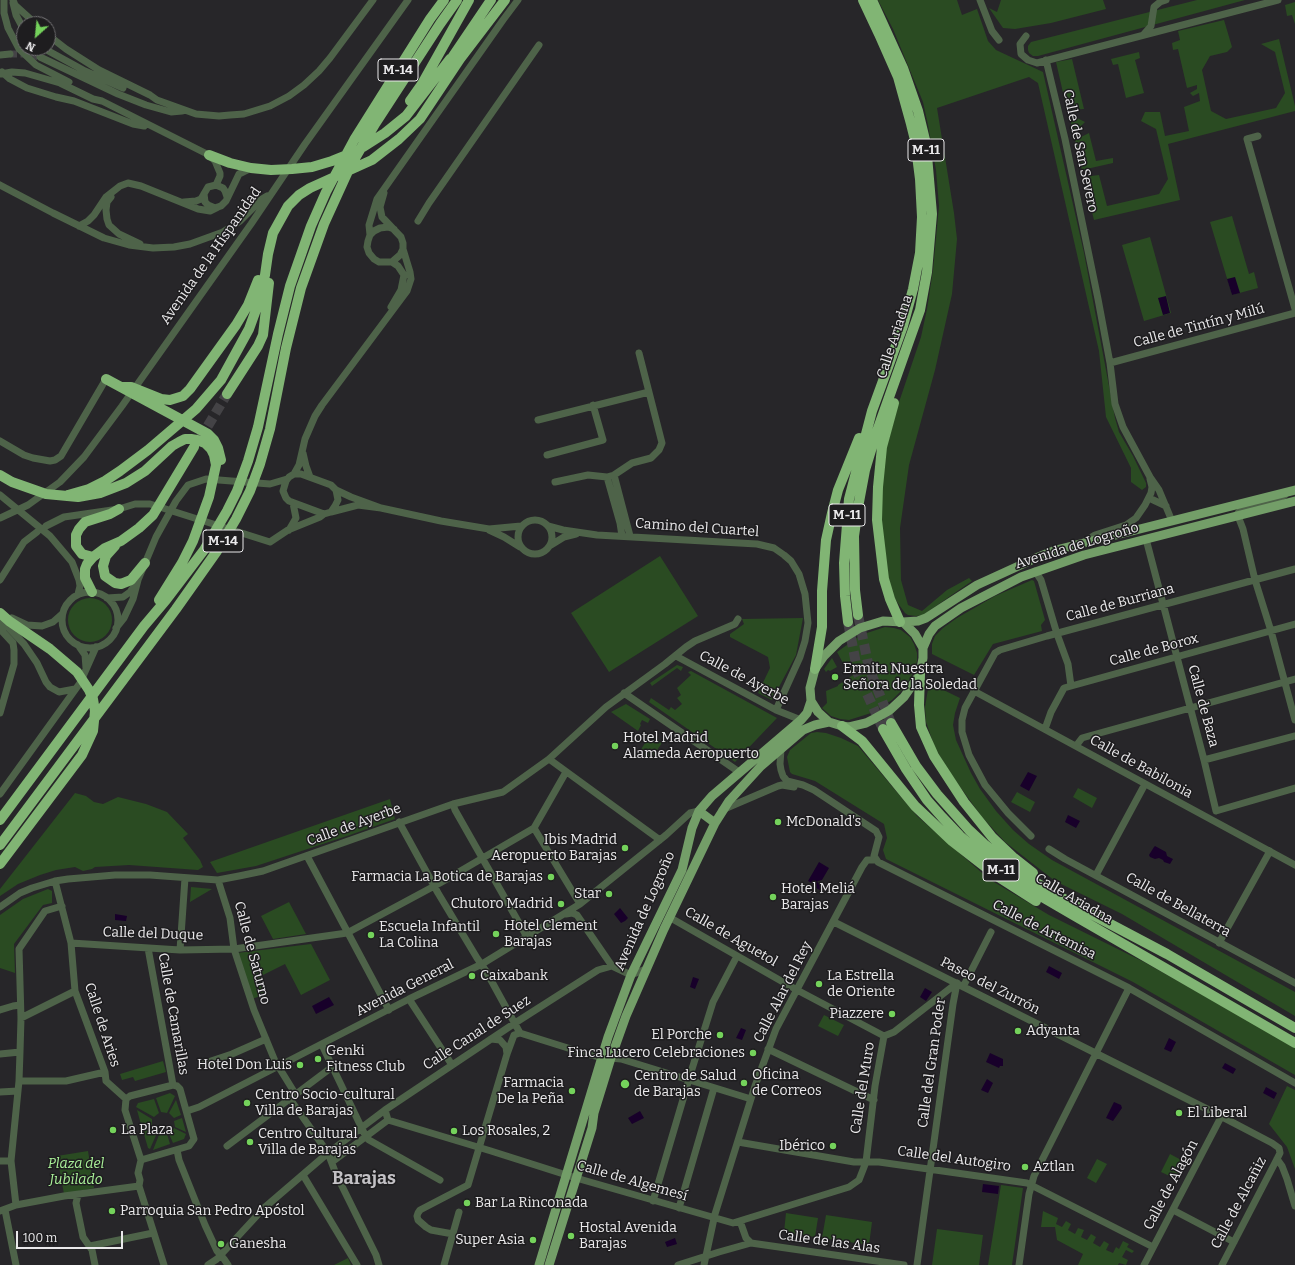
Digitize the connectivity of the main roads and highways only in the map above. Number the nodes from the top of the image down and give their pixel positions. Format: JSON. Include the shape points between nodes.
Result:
{"nodes":[{"id":1,"x":444,"y":0,"type":"edge"},
{"id":2,"x":457,"y":0,"type":"edge"},
{"id":3,"x":470,"y":0,"type":"edge"},
{"id":4,"x":491,"y":0,"type":"edge"},
{"id":5,"x":505,"y":0,"type":"edge"},
{"id":6,"x":856,"y":0,"type":"edge"},
{"id":7,"x":863,"y":0,"type":"edge"},
{"id":8,"x":872,"y":0,"type":"edge"},
{"id":9,"x":450,"y":59,"type":"junction"},
{"id":10,"x":908,"y":113,"type":"junction"},
{"id":11,"x":385,"y":133,"type":"junction"},
{"id":12,"x":399,"y":139,"type":"junction"},
{"id":13,"x":209,"y":155,"type":"road end"},
{"id":14,"x":280,"y":222,"type":"junction"},
{"id":15,"x":268,"y":254,"type":"junction"},
{"id":16,"x":920,"y":310,"type":"junction"},
{"id":17,"x":106,"y":379,"type":"road end"},
{"id":18,"x":121,"y":387,"type":"junction"},
{"id":19,"x":227,"y":394,"type":"tunnel mouth"},
{"id":20,"x":872,"y":411,"type":"junction"},
{"id":21,"x":194,"y":447,"type":"tunnel mouth"},
{"id":22,"x":0,"y":475,"type":"edge"},
{"id":23,"x":1292,"y":491,"type":"edge"},
{"id":24,"x":68,"y":495,"type":"junction"},
{"id":25,"x":1295,"y":501,"type":"edge"},
{"id":26,"x":120,"y":508,"type":"road end"},
{"id":27,"x":203,"y":515,"type":"junction"},
{"id":28,"x":1172,"y":521,"type":"junction"},
{"id":29,"x":1146,"y":539,"type":"junction"},
{"id":30,"x":122,"y":541,"type":"junction"},
{"id":31,"x":93,"y":557,"type":"junction"},
{"id":32,"x":145,"y":563,"type":"road end"},
{"id":33,"x":92,"y":592,"type":"road end"},
{"id":34,"x":0,"y":613,"type":"edge"},
{"id":35,"x":858,"y":616,"type":"tunnel mouth"},
{"id":36,"x":848,"y":622,"type":"tunnel mouth"},
{"id":37,"x":901,"y":622,"type":"junction"},
{"id":38,"x":144,"y":626,"type":"junction"},
{"id":39,"x":923,"y":648,"type":"junction"},
{"id":40,"x":815,"y":669,"type":"junction"},
{"id":41,"x":920,"y":674,"type":"junction"},
{"id":42,"x":811,"y":701,"type":"junction"},
{"id":43,"x":829,"y":722,"type":"junction"},
{"id":44,"x":842,"y":726,"type":"junction"},
{"id":45,"x":699,"y":811,"type":"junction"},
{"id":46,"x":0,"y":820,"type":"edge"},
{"id":47,"x":716,"y":823,"type":"junction"},
{"id":48,"x":691,"y":832,"type":"junction"},
{"id":49,"x":705,"y":844,"type":"junction"},
{"id":50,"x":0,"y":845,"type":"edge"},
{"id":51,"x":0,"y":864,"type":"edge"},
{"id":52,"x":1167,"y":954,"type":"junction"},
{"id":53,"x":1161,"y":966,"type":"junction"},
{"id":54,"x":1295,"y":1028,"type":"edge"},
{"id":55,"x":1295,"y":1043,"type":"edge"},
{"id":56,"x":539,"y":1265,"type":"edge"},
{"id":57,"x":549,"y":1265,"type":"edge"}],
"edges":[{"from":1,"to":38,"type":"highway","number":"M-14","via":[[354,140],[311,226],[290,286],[258,427],[238,491],[204,550]]},
{"from":2,"to":50,"type":"highway","number":"M-14","via":[[375,124],[341,185],[324,224],[301,288],[260,464],[236,519],[176,610]]},
{"from":3,"to":11,"type":"highway","via":[[422,84]]},
{"from":4,"to":9,"type":"highway"},
{"from":5,"to":12,"type":"highway","via":[[460,59],[420,119]]},
{"from":6,"to":10,"type":"highway","via":[[873,31]]},
{"from":7,"to":10,"type":"highway","via":[[898,77]]},
{"from":8,"to":16,"type":"highway","name":"Calle Ariadna","number":"M-11","via":[[910,88],[926,144],[932,214],[928,272]]},
{"from":9,"to":11,"type":"highway","via":[[406,116]]},
{"from":9,"to":12,"type":"highway"},
{"from":10,"to":20,"type":"highway","name":"Calle Ariadna","number":"M-11","via":[[915,140],[920,179],[920,253],[903,326]]},
{"from":11,"to":13,"type":"highway","via":[[351,154],[325,163],[292,169],[251,168]]},
{"from":12,"to":14,"type":"highway","via":[[372,160],[299,195],[288,206]]},
{"from":14,"to":15,"type":"highway"},
{"from":14,"to":19,"type":"highway","via":[[268,288],[263,335]]},
{"from":15,"to":18,"type":"highway","via":[[248,305],[183,396],[161,400],[131,387]]},
{"from":15,"to":24,"type":"highway","via":[[257,307],[249,329],[221,380],[196,409],[148,450],[105,481]]},
{"from":16,"to":35,"type":"highway","name":"Calle Ariadna","number":"M-11","via":[[865,470],[854,536]]},
{"from":16,"to":37,"type":"highway","via":[[915,343],[892,408],[882,447],[878,486],[877,520],[884,579]]},
{"from":17,"to":18,"type":"highway"},
{"from":18,"to":27,"type":"highway","via":[[214,440],[221,456],[221,475],[212,502]]},
{"from":20,"to":36,"type":"highway","name":"Calle Ariadna","number":"M-11","via":[[846,523],[844,563]]},
{"from":20,"to":40,"type":"highway","via":[[838,490],[832,513],[825,553],[822,627]]},
{"from":21,"to":30,"type":"highway","via":[[153,514]]},
{"from":22,"to":24,"type":"highway","via":[[46,494]]},
{"from":23,"to":28,"type":"main road","name":"Avenida de Logroño"},
{"from":24,"to":27,"type":"highway","via":[[78,497],[100,493],[126,483],[145,471],[179,442],[185,439],[197,440],[211,449],[216,465]]},
{"from":25,"to":29,"type":"main road","name":"Avenida de Logroño"},
{"from":26,"to":31,"type":"highway","via":[[85,522],[79,529],[76,546],[82,554]]},
{"from":27,"to":38,"type":"highway","via":[[182,563]]},
{"from":28,"to":29,"type":"main road","via":[[1171,528],[1148,534]]},
{"from":28,"to":37,"type":"main road","name":"Avenida de Logroño","via":[[1082,543],[1036,558],[993,577],[926,618]]},
{"from":29,"to":39,"type":"main road","name":"Avenida de Logroño","via":[[1035,571],[992,590],[935,626]]},
{"from":30,"to":31,"type":"highway","via":[[105,548]]},
{"from":30,"to":32,"type":"highway","via":[[109,552],[103,562],[105,576],[109,580],[126,583]]},
{"from":31,"to":33,"type":"highway","via":[[87,564],[85,573]]},
{"from":34,"to":51,"type":"highway","via":[[77,672],[93,699],[95,711],[93,731],[82,755]]},
{"from":37,"to":39,"type":"main road","via":[[915,634]]},
{"from":37,"to":40,"type":"main road","via":[[883,621],[869,624],[851,633],[830,650]]},
{"from":38,"to":46,"type":"highway","number":"M-14"},
{"from":39,"to":41,"type":"main road"},
{"from":40,"to":42,"type":"main road","via":[[810,688]]},
{"from":41,"to":44,"type":"main road","via":[[904,697],[890,710],[866,723]]},
{"from":41,"to":52,"type":"highway","via":[[921,727],[934,756],[964,802],[992,837],[1033,873]]},
{"from":42,"to":43,"type":"main road"},
{"from":42,"to":45,"type":"main road","name":"Avenida de Logroño","via":[[807,713],[800,720],[710,797]]},
{"from":43,"to":44,"type":"main road"},
{"from":43,"to":47,"type":"main road","name":"Avenida de Logroño","via":[[804,730],[781,749],[750,777],[722,810]]},
{"from":44,"to":53,"type":"highway","via":[[862,741],[915,806],[971,858],[1021,892],[1071,921]]},
{"from":45,"to":47,"type":"main road"},
{"from":45,"to":48,"type":"main road","name":"Avenida de Logroño"},
{"from":47,"to":49,"type":"main road","name":"Avenida de Logroño"},
{"from":48,"to":49,"type":"main road"},
{"from":48,"to":56,"type":"main road","name":"Avenida de Logroño","via":[[682,870],[631,975],[600,1057]]},
{"from":49,"to":57,"type":"main road","name":"Avenida de Logroño","via":[[669,917],[626,1016]]},
{"from":52,"to":53,"type":"highway","name":"Calle Ariadna","number":"M-11","via":[[1030,879],[984,844],[937,794],[887,726],[906,769],[927,800],[977,851],[1025,887]]},
{"from":52,"to":54,"type":"highway","name":"Calle Ariadna","number":"M-11"},
{"from":53,"to":55,"type":"highway","name":"Calle Ariadna","number":"M-11"}]}
